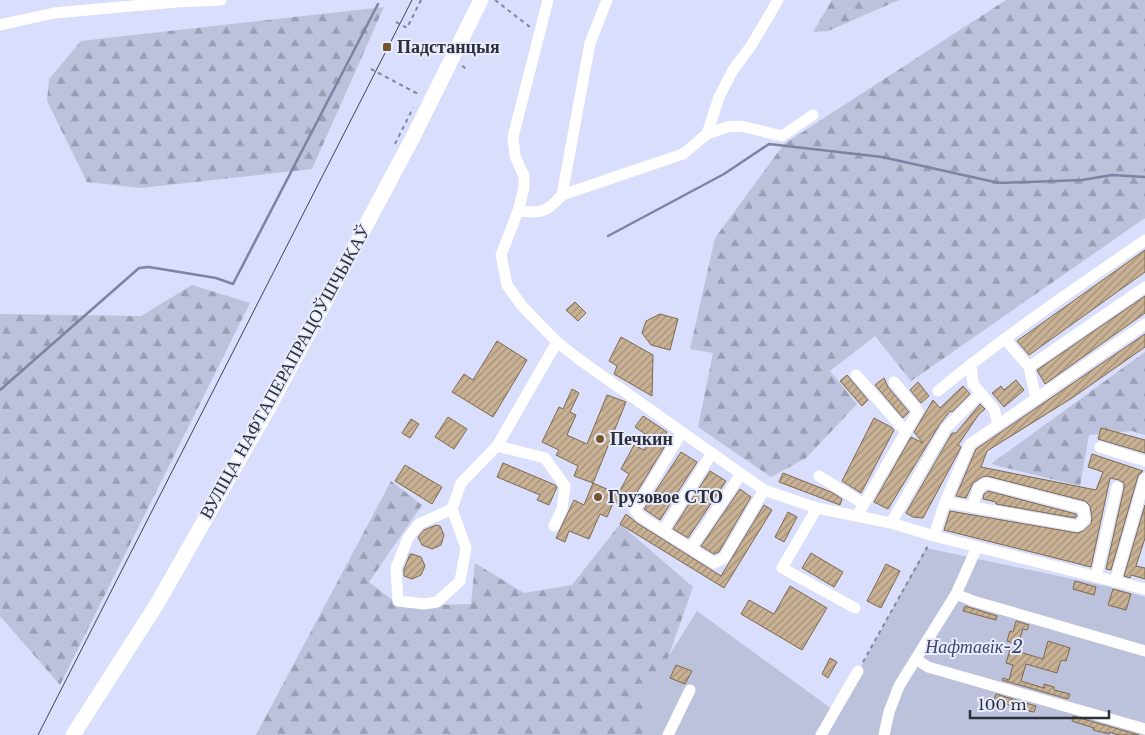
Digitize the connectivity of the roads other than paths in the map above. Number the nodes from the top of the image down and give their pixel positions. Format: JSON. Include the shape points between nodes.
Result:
{"nodes":[{"id":1,"x":221,"y":0,"type":"edge"},
{"id":2,"x":481,"y":0,"type":"edge"},
{"id":3,"x":548,"y":0,"type":"edge"},
{"id":4,"x":606,"y":0,"type":"edge"},
{"id":5,"x":778,"y":0,"type":"edge"},
{"id":6,"x":0,"y":24,"type":"edge"},
{"id":7,"x":813,"y":115,"type":"dead end"},
{"id":8,"x":707,"y":134,"type":"junction"},
{"id":9,"x":562,"y":195,"type":"junction"},
{"id":10,"x":518,"y":211,"type":"junction"},
{"id":11,"x":1145,"y":240,"type":"edge"},
{"id":12,"x":1145,"y":287,"type":"edge"},
{"id":13,"x":1145,"y":324,"type":"edge"},
{"id":14,"x":1005,"y":339,"type":"junction"},
{"id":15,"x":557,"y":342,"type":"junction"},
{"id":16,"x":971,"y":364,"type":"junction"},
{"id":17,"x":1029,"y":367,"type":"junction"},
{"id":18,"x":856,"y":375,"type":"dead end"},
{"id":19,"x":894,"y":382,"type":"dead end"},
{"id":20,"x":938,"y":391,"type":"dead end"},
{"id":21,"x":980,"y":394,"type":"junction"},
{"id":22,"x":1036,"y":399,"type":"junction"},
{"id":23,"x":998,"y":424,"type":"junction"},
{"id":24,"x":682,"y":432,"type":"junction"},
{"id":25,"x":906,"y":432,"type":"junction"},
{"id":26,"x":497,"y":446,"type":"junction"},
{"id":27,"x":1100,"y":448,"type":"dead end"},
{"id":28,"x":712,"y":453,"type":"junction"},
{"id":29,"x":1145,"y":461,"type":"edge"},
{"id":30,"x":741,"y":474,"type":"junction"},
{"id":31,"x":819,"y":476,"type":"dead end"},
{"id":32,"x":1145,"y":478,"type":"edge"},
{"id":33,"x":1118,"y":488,"type":"dead end"},
{"id":34,"x":764,"y":490,"type":"junction"},
{"id":35,"x":945,"y":502,"type":"junction"},
{"id":36,"x":864,"y":504,"type":"junction"},
{"id":37,"x":972,"y":507,"type":"junction"},
{"id":38,"x":817,"y":508,"type":"junction"},
{"id":39,"x":452,"y":509,"type":"junction"},
{"id":40,"x":857,"y":516,"type":"junction"},
{"id":41,"x":891,"y":522,"type":"junction"},
{"id":42,"x":554,"y":526,"type":"dead end"},
{"id":43,"x":663,"y":531,"type":"junction"},
{"id":44,"x":934,"y":536,"type":"junction"},
{"id":45,"x":977,"y":547,"type":"junction"},
{"id":46,"x":691,"y":548,"type":"junction"},
{"id":47,"x":1096,"y":577,"type":"junction"},
{"id":48,"x":1114,"y":582,"type":"junction"},
{"id":49,"x":1145,"y":589,"type":"edge"},
{"id":50,"x":956,"y":594,"type":"junction"},
{"id":51,"x":855,"y":608,"type":"dead end"},
{"id":52,"x":1145,"y":651,"type":"edge"},
{"id":53,"x":916,"y":659,"type":"junction"},
{"id":54,"x":858,"y":670,"type":"road end"},
{"id":55,"x":690,"y":690,"type":"dead end"},
{"id":56,"x":1145,"y":729,"type":"edge"},
{"id":57,"x":886,"y":734,"type":"edge"},
{"id":58,"x":73,"y":735,"type":"edge"},
{"id":59,"x":668,"y":735,"type":"edge"},
{"id":60,"x":821,"y":735,"type":"edge"}],
"edges":[{"from":1,"to":6,"type":"street","via":[[54,13]]},
{"from":2,"to":58,"type":"main road","name":"ВУЛІЦА НАФТАПЕРАПРАЦОЎШЧЫКАЎ","via":[[264,416],[157,604]]},
{"from":3,"to":10,"type":"street","via":[[513,137],[514,156],[524,176]]},
{"from":4,"to":9,"type":"street","via":[[590,43]]},
{"from":5,"to":8,"type":"street","via":[[751,46],[732,70]]},
{"from":7,"to":8,"type":"street","via":[[782,136],[740,126]]},
{"from":8,"to":9,"type":"street","via":[[683,154]]},
{"from":9,"to":10,"type":"street","via":[[550,208],[537,212]]},
{"from":10,"to":15,"type":"street","via":[[501,255],[507,285],[522,306]]},
{"from":11,"to":14,"type":"street"},
{"from":12,"to":17,"type":"street"},
{"from":13,"to":22,"type":"street"},
{"from":14,"to":16,"type":"street"},
{"from":14,"to":17,"type":"street"},
{"from":15,"to":24,"type":"street"},
{"from":15,"to":26,"type":"street"},
{"from":16,"to":20,"type":"street"},
{"from":16,"to":21,"type":"street","via":[[973,384]]},
{"from":17,"to":22,"type":"street"},
{"from":18,"to":25,"type":"street"},
{"from":19,"to":25,"type":"street","via":[[918,411]]},
{"from":21,"to":23,"type":"street","via":[[994,409]]},
{"from":21,"to":41,"type":"street","via":[[946,428]]},
{"from":22,"to":23,"type":"street"},
{"from":23,"to":35,"type":"street","via":[[970,444]]},
{"from":24,"to":28,"type":"street"},
{"from":24,"to":43,"type":"street","via":[[635,510]]},
{"from":25,"to":36,"type":"street"},
{"from":26,"to":39,"type":"street","via":[[461,483]]},
{"from":26,"to":42,"type":"street","via":[[545,458],[565,486],[562,509]]},
{"from":27,"to":29,"type":"street"},
{"from":28,"to":30,"type":"street"},
{"from":28,"to":43,"type":"street"},
{"from":30,"to":34,"type":"street"},
{"from":30,"to":46,"type":"street"},
{"from":31,"to":36,"type":"street"},
{"from":32,"to":48,"type":"street"},
{"from":33,"to":47,"type":"street"},
{"from":34,"to":38,"type":"street"},
{"from":34,"to":46,"type":"street","via":[[724,558],[714,564]]},
{"from":35,"to":37,"type":"street"},
{"from":35,"to":44,"type":"street"},
{"from":36,"to":40,"type":"street"},
{"from":37,"to":37,"type":"street","via":[[1078,526],[1085,519],[1083,508],[986,484],[978,489]]},
{"from":38,"to":40,"type":"street"},
{"from":38,"to":51,"type":"street","via":[[782,568]]},
{"from":39,"to":39,"type":"street","via":[[466,548],[460,581],[437,602],[398,601],[396,568],[408,538],[419,524]]},
{"from":40,"to":41,"type":"street"},
{"from":41,"to":44,"type":"street"},
{"from":43,"to":46,"type":"street"},
{"from":44,"to":45,"type":"street"},
{"from":45,"to":47,"type":"street"},
{"from":45,"to":50,"type":"street"},
{"from":47,"to":48,"type":"street"},
{"from":48,"to":49,"type":"street"},
{"from":50,"to":52,"type":"street"},
{"from":50,"to":53,"type":"street"},
{"from":53,"to":56,"type":"street","via":[[928,667]]},
{"from":53,"to":57,"type":"street","via":[[889,712]]},
{"from":54,"to":60,"type":"street"},
{"from":55,"to":59,"type":"street"}]}
